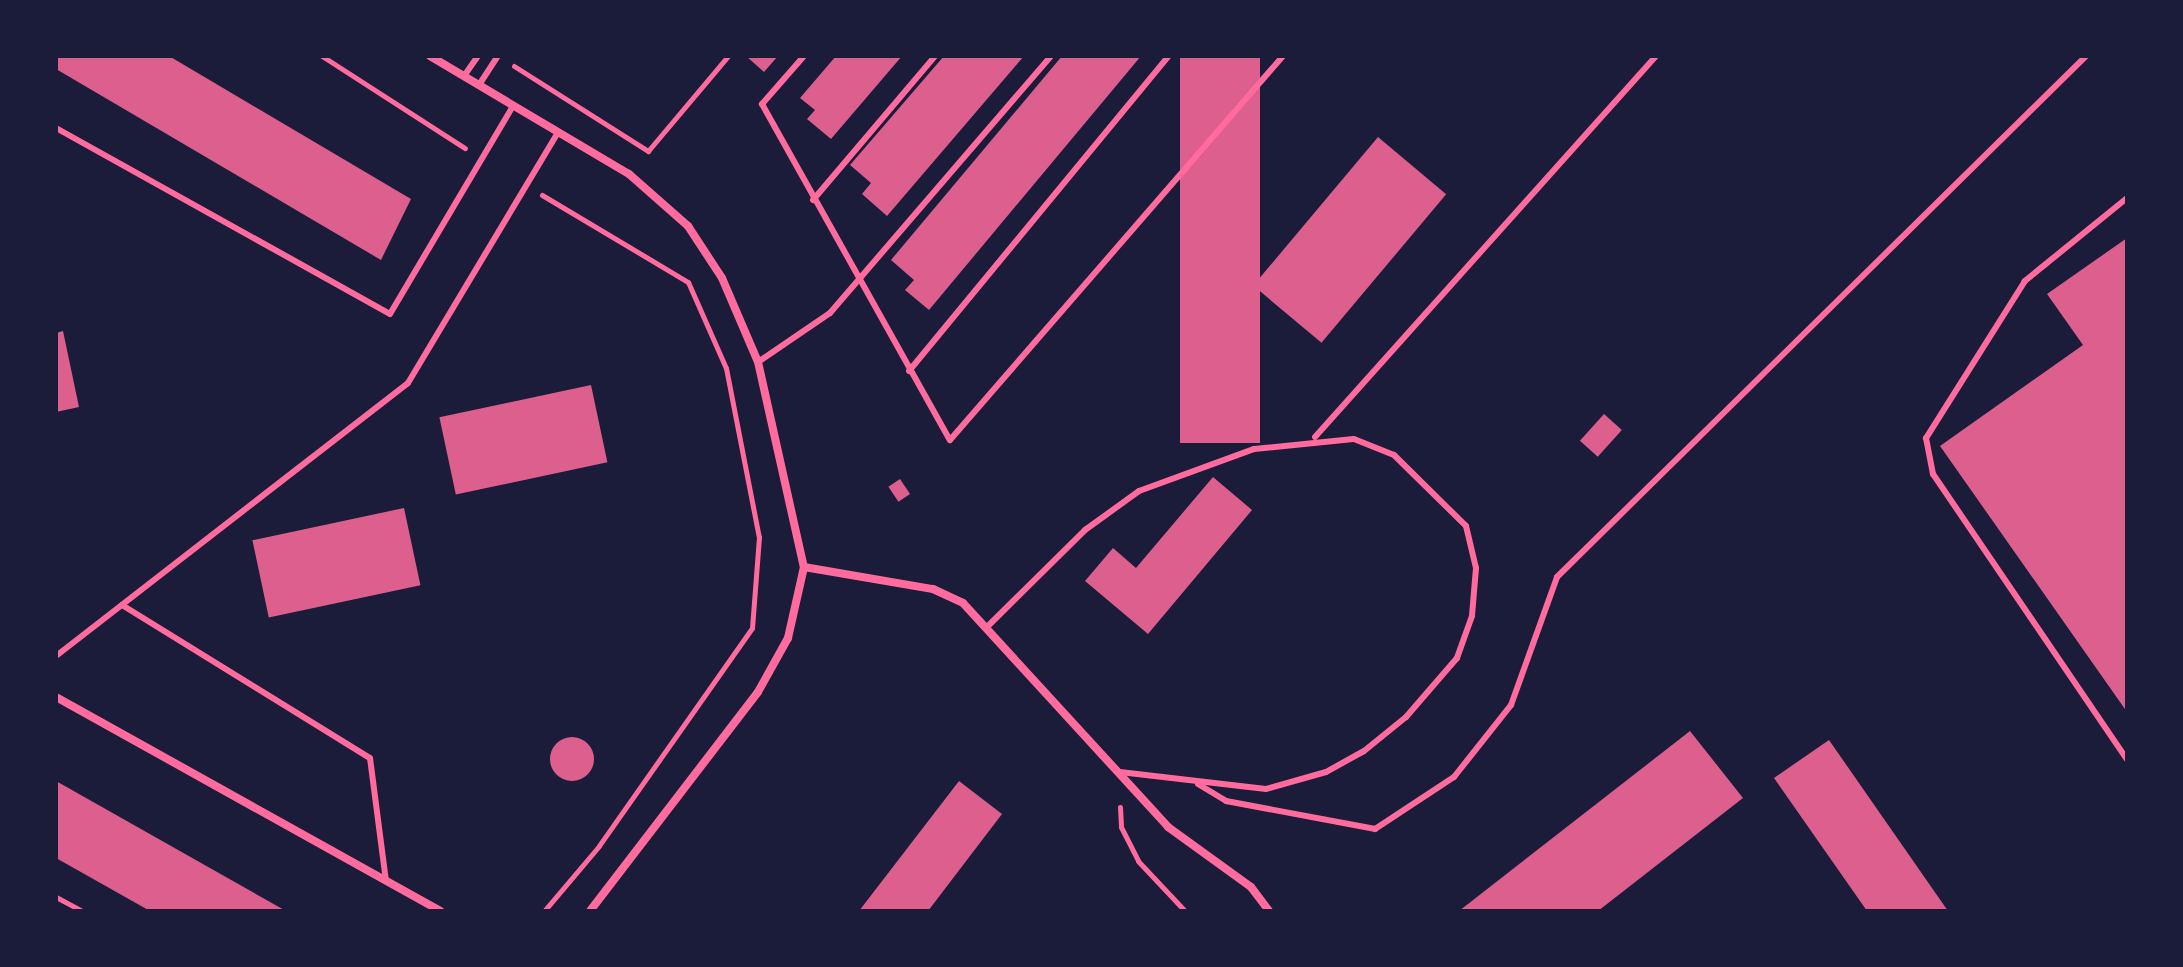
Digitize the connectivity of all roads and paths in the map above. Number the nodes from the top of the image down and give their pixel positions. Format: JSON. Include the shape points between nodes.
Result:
{"nodes":[{"id":1,"x":322,"y":56,"type":"edge"},
{"id":2,"x":430,"y":56,"type":"edge"},
{"id":3,"x":478,"y":56,"type":"edge"},
{"id":4,"x":498,"y":56,"type":"edge"},
{"id":5,"x":728,"y":56,"type":"edge"},
{"id":6,"x":804,"y":56,"type":"edge"},
{"id":7,"x":935,"y":56,"type":"edge"},
{"id":8,"x":1051,"y":56,"type":"edge"},
{"id":9,"x":1169,"y":56,"type":"edge"},
{"id":10,"x":1283,"y":56,"type":"edge"},
{"id":11,"x":1656,"y":56,"type":"edge"},
{"id":12,"x":2086,"y":56,"type":"edge"},
{"id":13,"x":464,"y":76,"type":"junction"},
{"id":14,"x":479,"y":85,"type":"junction"},
{"id":15,"x":513,"y":106,"type":"junction"},
{"id":16,"x":56,"y":128,"type":"edge"},
{"id":17,"x":558,"y":132,"type":"junction"},
{"id":18,"x":482,"y":159,"type":"junction"},
{"id":19,"x":526,"y":185,"type":"junction"},
{"id":20,"x":2127,"y":198,"type":"edge"},
{"id":21,"x":813,"y":200,"type":"junction"},
{"id":22,"x":858,"y":283,"type":"junction"},
{"id":23,"x":758,"y":362,"type":"junction"},
{"id":24,"x":909,"y":371,"type":"junction"},
{"id":25,"x":1315,"y":437,"type":"junction"},
{"id":26,"x":804,"y":567,"type":"junction"},
{"id":27,"x":122,"y":605,"type":"junction"},
{"id":28,"x":989,"y":625,"type":"junction"},
{"id":29,"x":56,"y":656,"type":"edge"},
{"id":30,"x":56,"y":697,"type":"edge"},
{"id":31,"x":2127,"y":759,"type":"edge"},
{"id":32,"x":1120,"y":772,"type":"junction"},
{"id":33,"x":1198,"y":784,"type":"junction"},
{"id":34,"x":386,"y":881,"type":"junction"},
{"id":35,"x":56,"y":897,"type":"edge"},
{"id":36,"x":82,"y":911,"type":"edge"},
{"id":37,"x":440,"y":911,"type":"edge"},
{"id":38,"x":544,"y":911,"type":"edge"},
{"id":39,"x":590,"y":911,"type":"edge"},
{"id":40,"x":1185,"y":911,"type":"edge"},
{"id":41,"x":1269,"y":911,"type":"edge"}],
"edges":[{"from":1,"to":18,"type":"path"},
{"from":2,"to":13,"type":"street"},
{"from":3,"to":13,"type":"lane"},
{"from":4,"to":5,"type":"path","via":[[648,151]]},
{"from":4,"to":14,"type":"lane"},
{"from":6,"to":21,"type":"lane","via":[[762,104]]},
{"from":7,"to":21,"type":"lane"},
{"from":8,"to":22,"type":"lane"},
{"from":9,"to":24,"type":"lane"},
{"from":10,"to":24,"type":"lane","via":[[950,440]]},
{"from":11,"to":25,"type":"lane"},
{"from":12,"to":33,"type":"lane","via":[[1557,577],[1511,705],[1454,777],[1375,829],[1226,801]]},
{"from":13,"to":14,"type":"street"},
{"from":14,"to":15,"type":"street"},
{"from":15,"to":17,"type":"street"},
{"from":15,"to":18,"type":"lane"},
{"from":16,"to":18,"type":"lane","via":[[390,314]]},
{"from":17,"to":19,"type":"lane"},
{"from":17,"to":23,"type":"street","via":[[629,174],[688,226],[722,278]]},
{"from":19,"to":27,"type":"lane","via":[[408,383]]},
{"from":19,"to":38,"type":"path","via":[[688,282],[726,368],[759,537],[752,628],[599,846]]},
{"from":20,"to":31,"type":"lane","via":[[2025,281],[1926,438],[1933,474]]},
{"from":21,"to":22,"type":"lane"},
{"from":22,"to":23,"type":"lane","via":[[830,313]]},
{"from":22,"to":24,"type":"lane"},
{"from":23,"to":26,"type":"street"},
{"from":25,"to":28,"type":"lane","via":[[1197,465],[1139,491],[1085,530]]},
{"from":25,"to":33,"type":"lane","via":[[1354,439],[1394,455],[1445,499],[1466,526],[1476,568],[1472,616],[1457,658],[1406,717],[1364,751],[1326,772],[1266,789]]},
{"from":26,"to":28,"type":"street","via":[[933,589]]},
{"from":26,"to":39,"type":"street","via":[[788,638],[758,692]]},
{"from":27,"to":29,"type":"lane"},
{"from":27,"to":34,"type":"lane","via":[[370,758]]},
{"from":28,"to":32,"type":"street"},
{"from":30,"to":34,"type":"street"},
{"from":32,"to":33,"type":"lane"},
{"from":32,"to":40,"type":"path","via":[[1121,827],[1138,861]]},
{"from":32,"to":41,"type":"street","via":[[1168,827],[1251,887]]},
{"from":34,"to":37,"type":"street"},
{"from":35,"to":36,"type":"path"}]}
